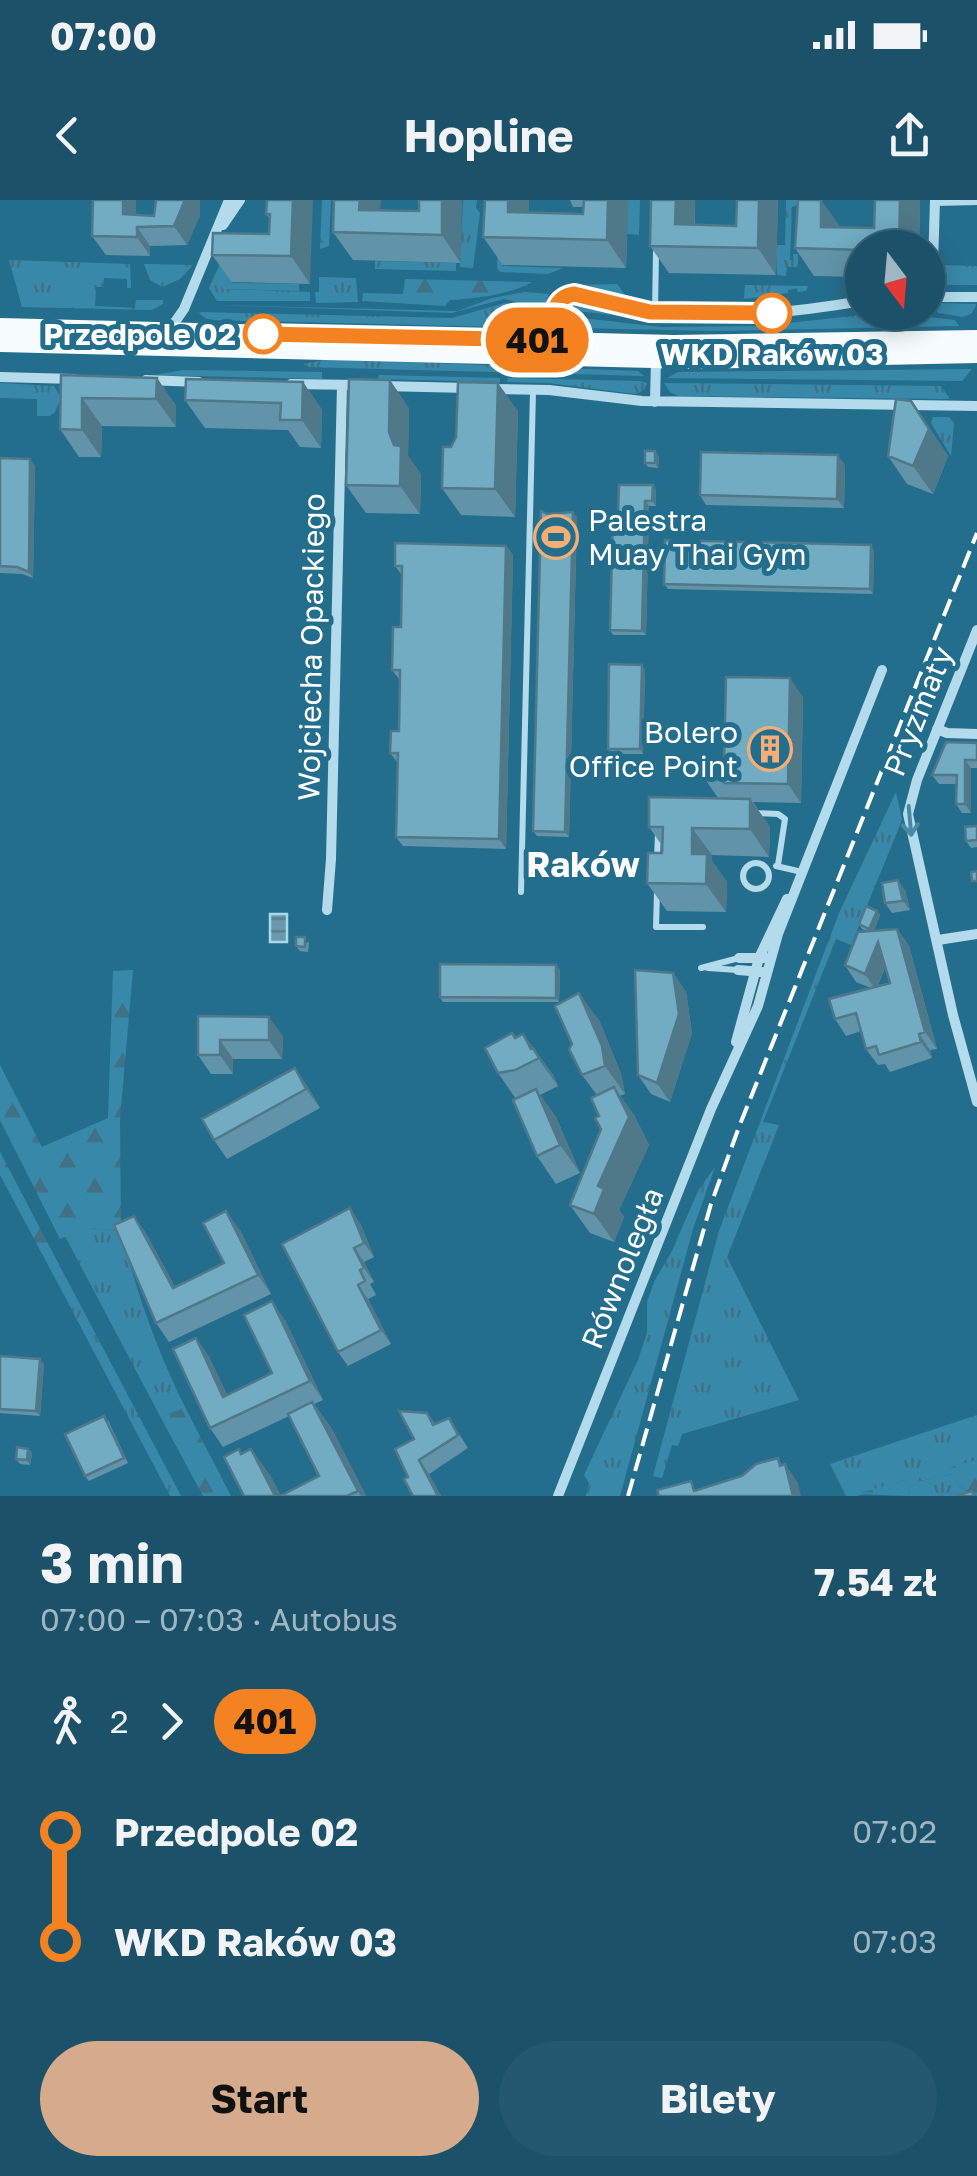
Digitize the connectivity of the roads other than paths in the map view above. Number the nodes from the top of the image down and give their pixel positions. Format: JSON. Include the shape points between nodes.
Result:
{"nodes":[{"id":1,"x":229,"y":200,"type":"edge"},
{"id":2,"x":240,"y":200,"type":"edge"},
{"id":3,"x":935,"y":200,"type":"edge"},
{"id":4,"x":977,"y":200,"type":"edge"},
{"id":5,"x":219,"y":230,"type":"junction"},
{"id":6,"x":933,"y":230,"type":"edge"},
{"id":7,"x":657,"y":242,"type":"edge"},
{"id":8,"x":945,"y":297,"type":"edge"},
{"id":9,"x":977,"y":298,"type":"edge"},
{"id":10,"x":845,"y":304,"type":"edge"},
{"id":11,"x":184,"y":309,"type":"junction"},
{"id":12,"x":655,"y":312,"type":"junction"},
{"id":13,"x":0,"y":328,"type":"edge"},
{"id":14,"x":158,"y":331,"type":"junction"},
{"id":15,"x":211,"y":333,"type":"junction"},
{"id":16,"x":977,"y":339,"type":"edge"},
{"id":17,"x":552,"y":340,"type":"junction"},
{"id":18,"x":0,"y":344,"type":"edge"},
{"id":19,"x":830,"y":349,"type":"junction"},
{"id":20,"x":977,"y":354,"type":"edge"},
{"id":21,"x":656,"y":359,"type":"junction"},
{"id":22,"x":0,"y":377,"type":"edge"},
{"id":23,"x":90,"y":379,"type":"edge"},
{"id":24,"x":126,"y":380,"type":"edge"},
{"id":25,"x":217,"y":382,"type":"edge"},
{"id":26,"x":272,"y":383,"type":"edge"},
{"id":27,"x":342,"y":385,"type":"junction"},
{"id":28,"x":533,"y":390,"type":"junction"},
{"id":29,"x":655,"y":402,"type":"junction"},
{"id":30,"x":977,"y":406,"type":"edge"},
{"id":31,"x":977,"y":630,"type":"edge"},
{"id":32,"x":882,"y":670,"type":"dead end"},
{"id":33,"x":937,"y":729,"type":"junction"},
{"id":34,"x":977,"y":734,"type":"edge"},
{"id":35,"x":747,"y":813,"type":"edge"},
{"id":36,"x":658,"y":831,"type":"edge"},
{"id":37,"x":778,"y":865,"type":"junction"},
{"id":38,"x":657,"y":869,"type":"edge"},
{"id":39,"x":768,"y":869,"type":"junction"},
{"id":40,"x":803,"y":872,"type":"junction"},
{"id":41,"x":657,"y":888,"type":"edge"},
{"id":42,"x":521,"y":892,"type":"dead end"},
{"id":43,"x":326,"y":910,"type":"dead end"},
{"id":44,"x":703,"y":928,"type":"dead end"},
{"id":45,"x":977,"y":934,"type":"edge"},
{"id":46,"x":938,"y":940,"type":"junction"},
{"id":47,"x":765,"y":958,"type":"junction"},
{"id":48,"x":762,"y":972,"type":"junction"},
{"id":49,"x":977,"y":1102,"type":"edge"},
{"id":50,"x":558,"y":1496,"type":"edge"}],
"edges":[{"from":1,"to":5,"type":"street"},
{"from":2,"to":5,"type":"street"},
{"from":3,"to":4,"type":"street"},
{"from":3,"to":6,"type":"street"},
{"from":5,"to":11,"type":"street"},
{"from":7,"to":12,"type":"lane"},
{"from":8,"to":9,"type":"street"},
{"from":10,"to":12,"type":"street","via":[[772,313]]},
{"from":11,"to":14,"type":"street"},
{"from":11,"to":15,"type":"street"},
{"from":12,"to":17,"type":"street","via":[[566,295],[556,304]]},
{"from":13,"to":14,"type":"main road"},
{"from":14,"to":15,"type":"main road"},
{"from":15,"to":17,"type":"main road"},
{"from":16,"to":19,"type":"main road"},
{"from":17,"to":19,"type":"main road"},
{"from":18,"to":21,"type":"main road"},
{"from":19,"to":20,"type":"main road"},
{"from":19,"to":21,"type":"main road"},
{"from":21,"to":29,"type":"street"},
{"from":22,"to":23,"type":"street"},
{"from":24,"to":25,"type":"street"},
{"from":26,"to":27,"type":"street"},
{"from":27,"to":28,"type":"street"},
{"from":27,"to":43,"type":"street","name":"Wojciecha Opackiego"},
{"from":28,"to":29,"type":"street"},
{"from":28,"to":42,"type":"lane"},
{"from":29,"to":30,"type":"street"},
{"from":31,"to":33,"type":"street","name":"Pryzmaty"},
{"from":32,"to":40,"type":"street","name":"Równoległa"},
{"from":33,"to":34,"type":"street"},
{"from":33,"to":46,"type":"street","name":"Pryzmaty","one_way":true,"via":[[908,814]]},
{"from":35,"to":37,"type":"lane","via":[[784,816]]},
{"from":36,"to":38,"type":"lane"},
{"from":37,"to":39,"type":"lane"},
{"from":37,"to":40,"type":"lane"},
{"from":39,"to":39,"type":"lane","via":[[765,886],[757,889],[742,876],[756,862]]},
{"from":40,"to":47,"type":"street","name":"Równoległa"},
{"from":41,"to":44,"type":"lane","via":[[656,927]]},
{"from":45,"to":46,"type":"street"},
{"from":46,"to":49,"type":"street","name":"Pryzmaty"},
{"from":47,"to":48,"type":"street","name":"Równoległa"},
{"from":47,"to":48,"type":"street","via":[[738,964]]},
{"from":48,"to":50,"type":"street","name":"Równoległa","via":[[758,1006]]}]}
